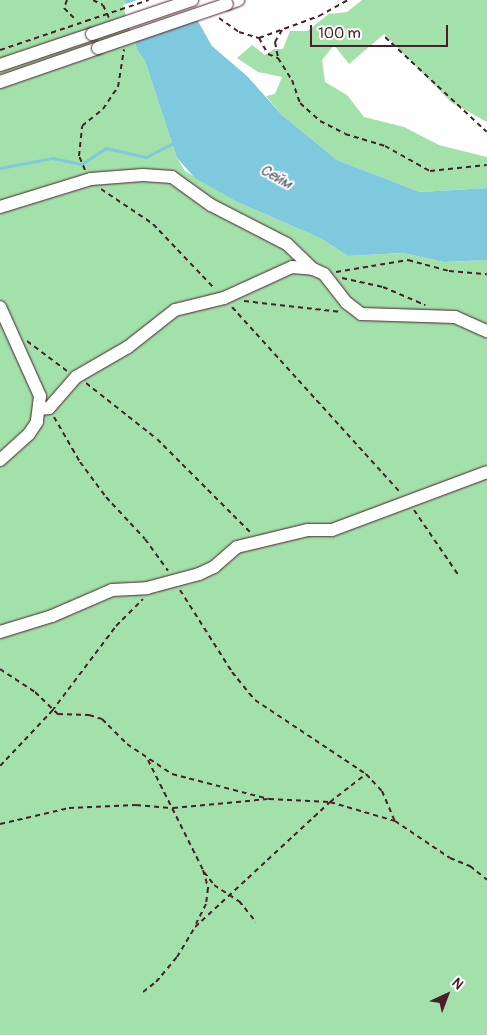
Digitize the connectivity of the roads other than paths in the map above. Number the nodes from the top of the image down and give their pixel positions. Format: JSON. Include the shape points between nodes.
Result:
{"nodes":[{"id":1,"x":192,"y":0,"type":"edge"},
{"id":2,"x":233,"y":2,"type":"edge"},
{"id":3,"x":0,"y":65,"type":"edge"},
{"id":4,"x":0,"y":82,"type":"edge"},
{"id":5,"x":0,"y":208,"type":"edge"},
{"id":6,"x":319,"y":272,"type":"junction"},
{"id":7,"x":0,"y":307,"type":"edge"},
{"id":8,"x":487,"y":331,"type":"edge"},
{"id":9,"x":45,"y":408,"type":"junction"},
{"id":10,"x":0,"y":460,"type":"edge"},
{"id":11,"x":487,"y":472,"type":"edge"},
{"id":12,"x":0,"y":632,"type":"edge"}],
"edges":[{"from":1,"to":3,"type":"street","bridge":true},
{"from":2,"to":4,"type":"street","bridge":true},
{"from":5,"to":6,"type":"street","via":[[91,179],[143,174],[172,177],[211,205],[287,244]]},
{"from":6,"to":8,"type":"street","via":[[361,314],[455,317]]},
{"from":6,"to":9,"type":"street","via":[[292,267],[224,298],[175,310],[128,347],[76,377]]},
{"from":7,"to":9,"type":"street","via":[[36,379]]},
{"from":9,"to":10,"type":"street","via":[[29,434]]},
{"from":11,"to":12,"type":"street","via":[[332,530],[308,530],[237,547],[206,570],[147,588],[112,590],[44,619]]}]}
